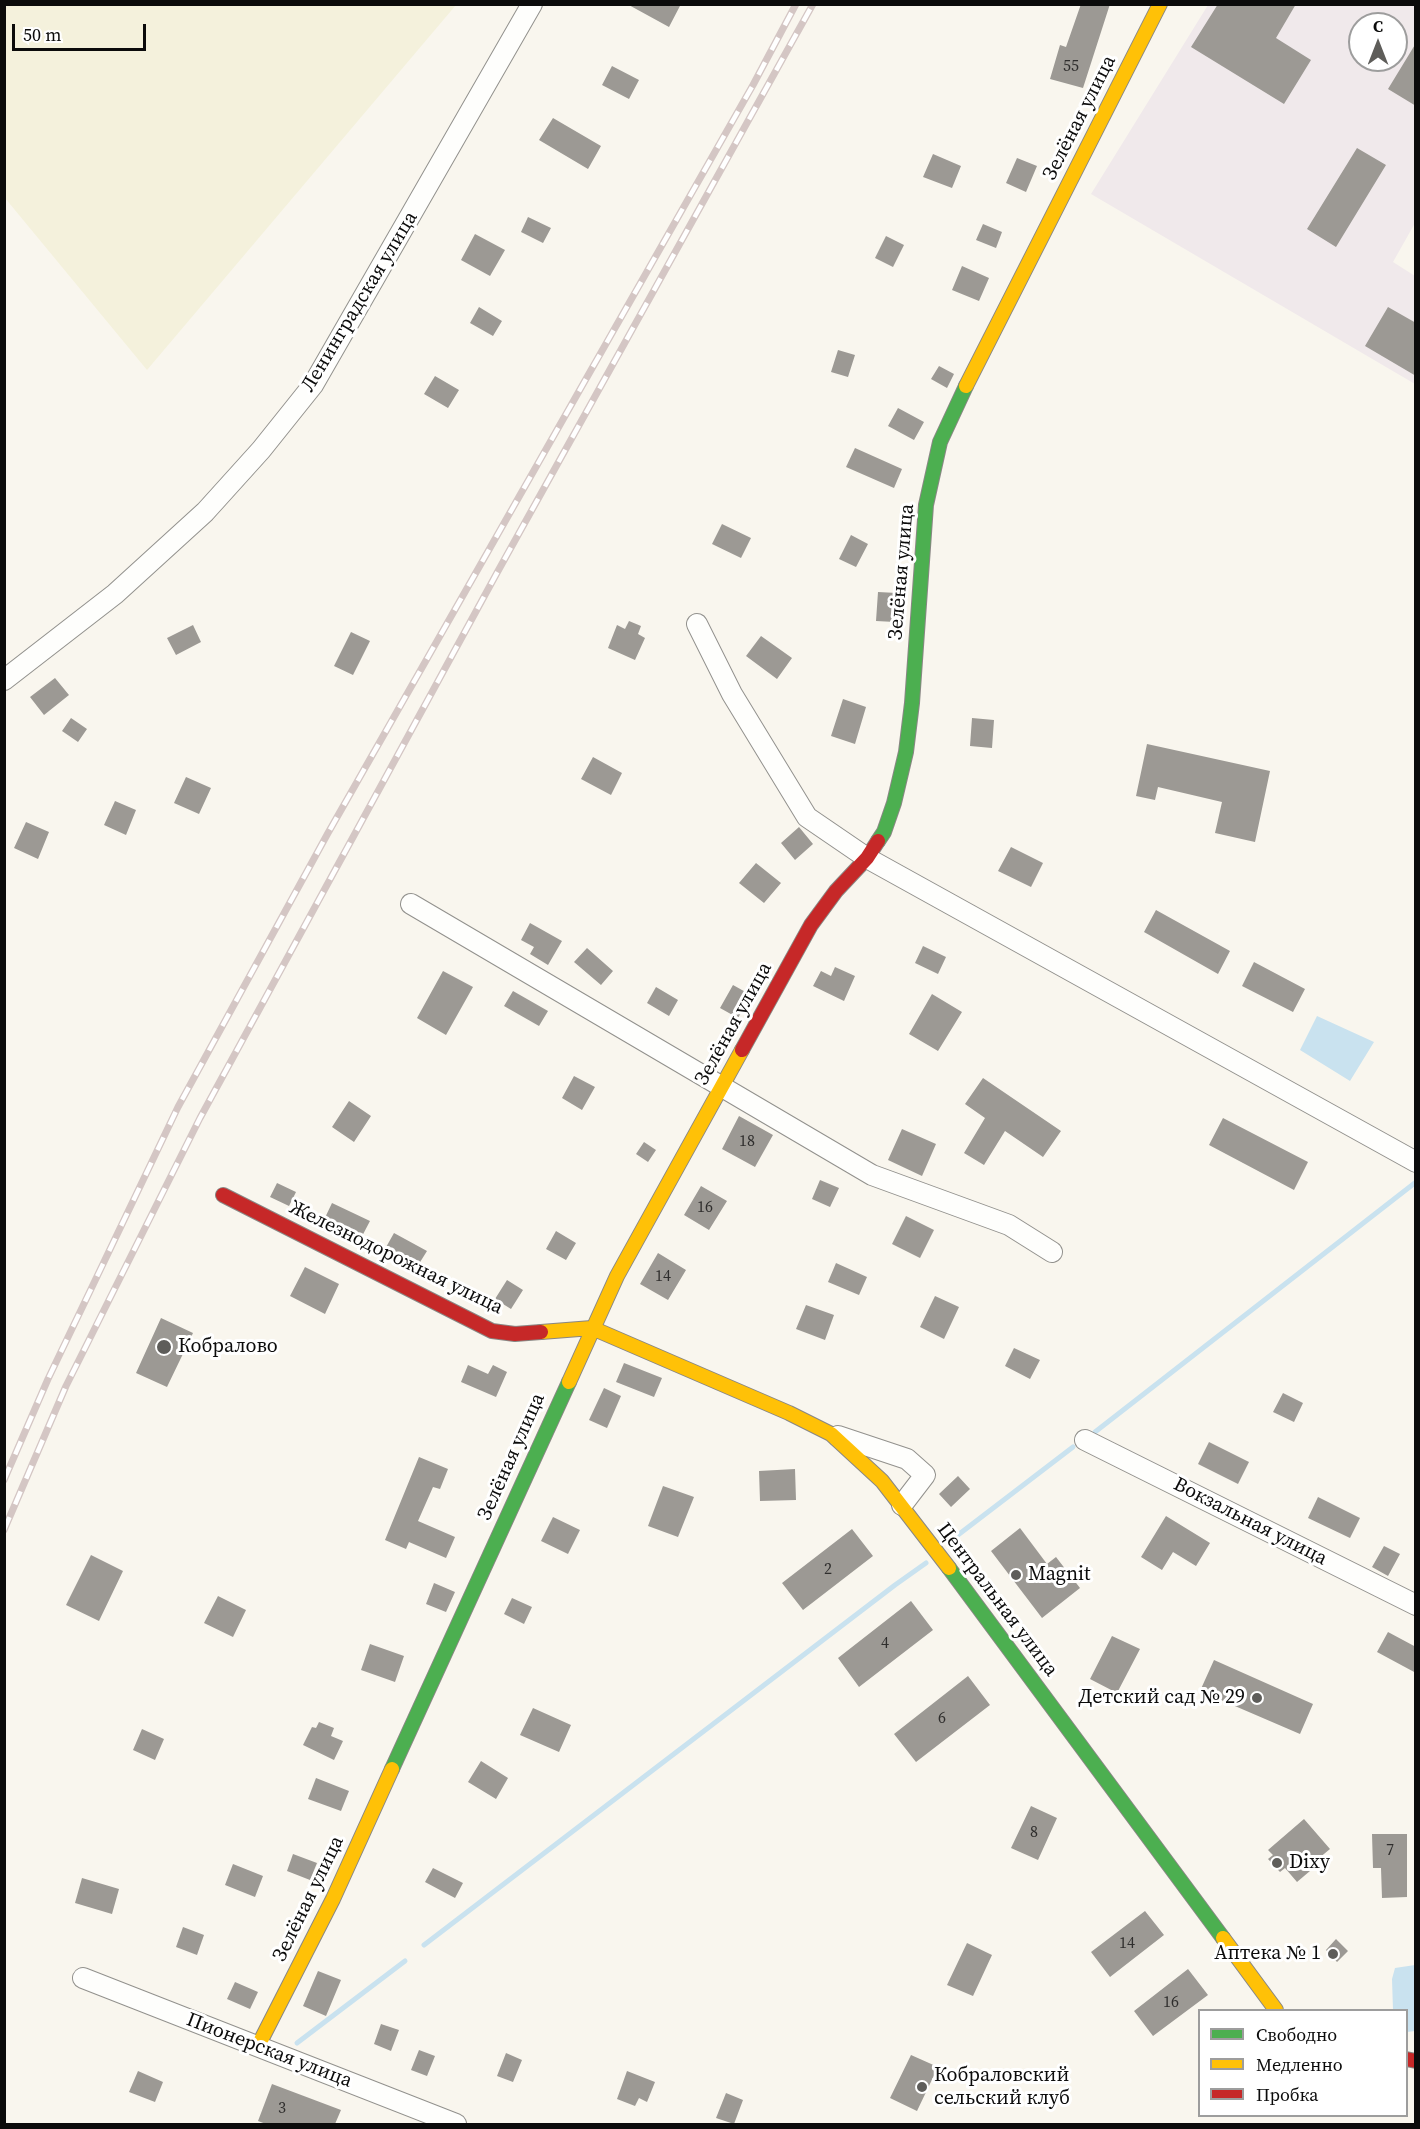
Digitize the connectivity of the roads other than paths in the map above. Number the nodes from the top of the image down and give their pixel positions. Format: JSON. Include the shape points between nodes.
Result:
{"nodes":[{"id":1,"x":532,"y":4,"type":"edge"},
{"id":2,"x":1160,"y":4,"type":"edge"},
{"id":3,"x":697,"y":624,"type":"dead end"},
{"id":4,"x":4,"y":680,"type":"edge"},
{"id":5,"x":867,"y":858,"type":"junction"},
{"id":6,"x":411,"y":904,"type":"dead end"},
{"id":7,"x":721,"y":1087,"type":"junction"},
{"id":8,"x":1416,"y":1162,"type":"edge"},
{"id":9,"x":223,"y":1195,"type":"dead end"},
{"id":10,"x":1052,"y":1252,"type":"dead end"},
{"id":11,"x":592,"y":1328,"type":"junction"},
{"id":12,"x":831,"y":1434,"type":"junction"},
{"id":13,"x":1085,"y":1440,"type":"dead end"},
{"id":14,"x":902,"y":1505,"type":"junction"},
{"id":15,"x":1416,"y":1605,"type":"edge"},
{"id":16,"x":83,"y":1978,"type":"dead end"},
{"id":17,"x":1275,"y":2009,"type":"edge"},
{"id":18,"x":258,"y":2046,"type":"junction"},
{"id":19,"x":456,"y":2124,"type":"edge"}],
"edges":[{"from":1,"to":4,"type":"street","name":"Ленинградская улица","via":[[313,385],[205,512],[118,591]]},
{"from":2,"to":5,"type":"street","name":"Зелёная улица","via":[[940,442],[926,505],[906,752],[884,832]]},
{"from":3,"to":5,"type":"street","via":[[732,694],[807,817]]},
{"from":5,"to":7,"type":"street","name":"Зелёная улица","via":[[811,925]]},
{"from":5,"to":8,"type":"street"},
{"from":6,"to":7,"type":"street"},
{"from":7,"to":10,"type":"street","via":[[872,1175],[1009,1224]]},
{"from":7,"to":11,"type":"street","name":"Зелёная улица"},
{"from":9,"to":11,"type":"street","name":"Железнодорожная улица","via":[[492,1330],[515,1334]]},
{"from":11,"to":12,"type":"street","name":"Центральная улица"},
{"from":11,"to":18,"type":"street","name":"Зелёная улица","via":[[333,1899]]},
{"from":12,"to":14,"type":"street","name":"Центральная улица"},
{"from":12,"to":14,"type":"street","via":[[907,1459],[925,1475]]},
{"from":13,"to":15,"type":"street","name":"Вокзальная улица"},
{"from":14,"to":17,"type":"street","name":"Центральная улица"},
{"from":16,"to":18,"type":"street","name":"Пионерская улица"},
{"from":18,"to":19,"type":"street","name":"Пионерская улица"}]}
